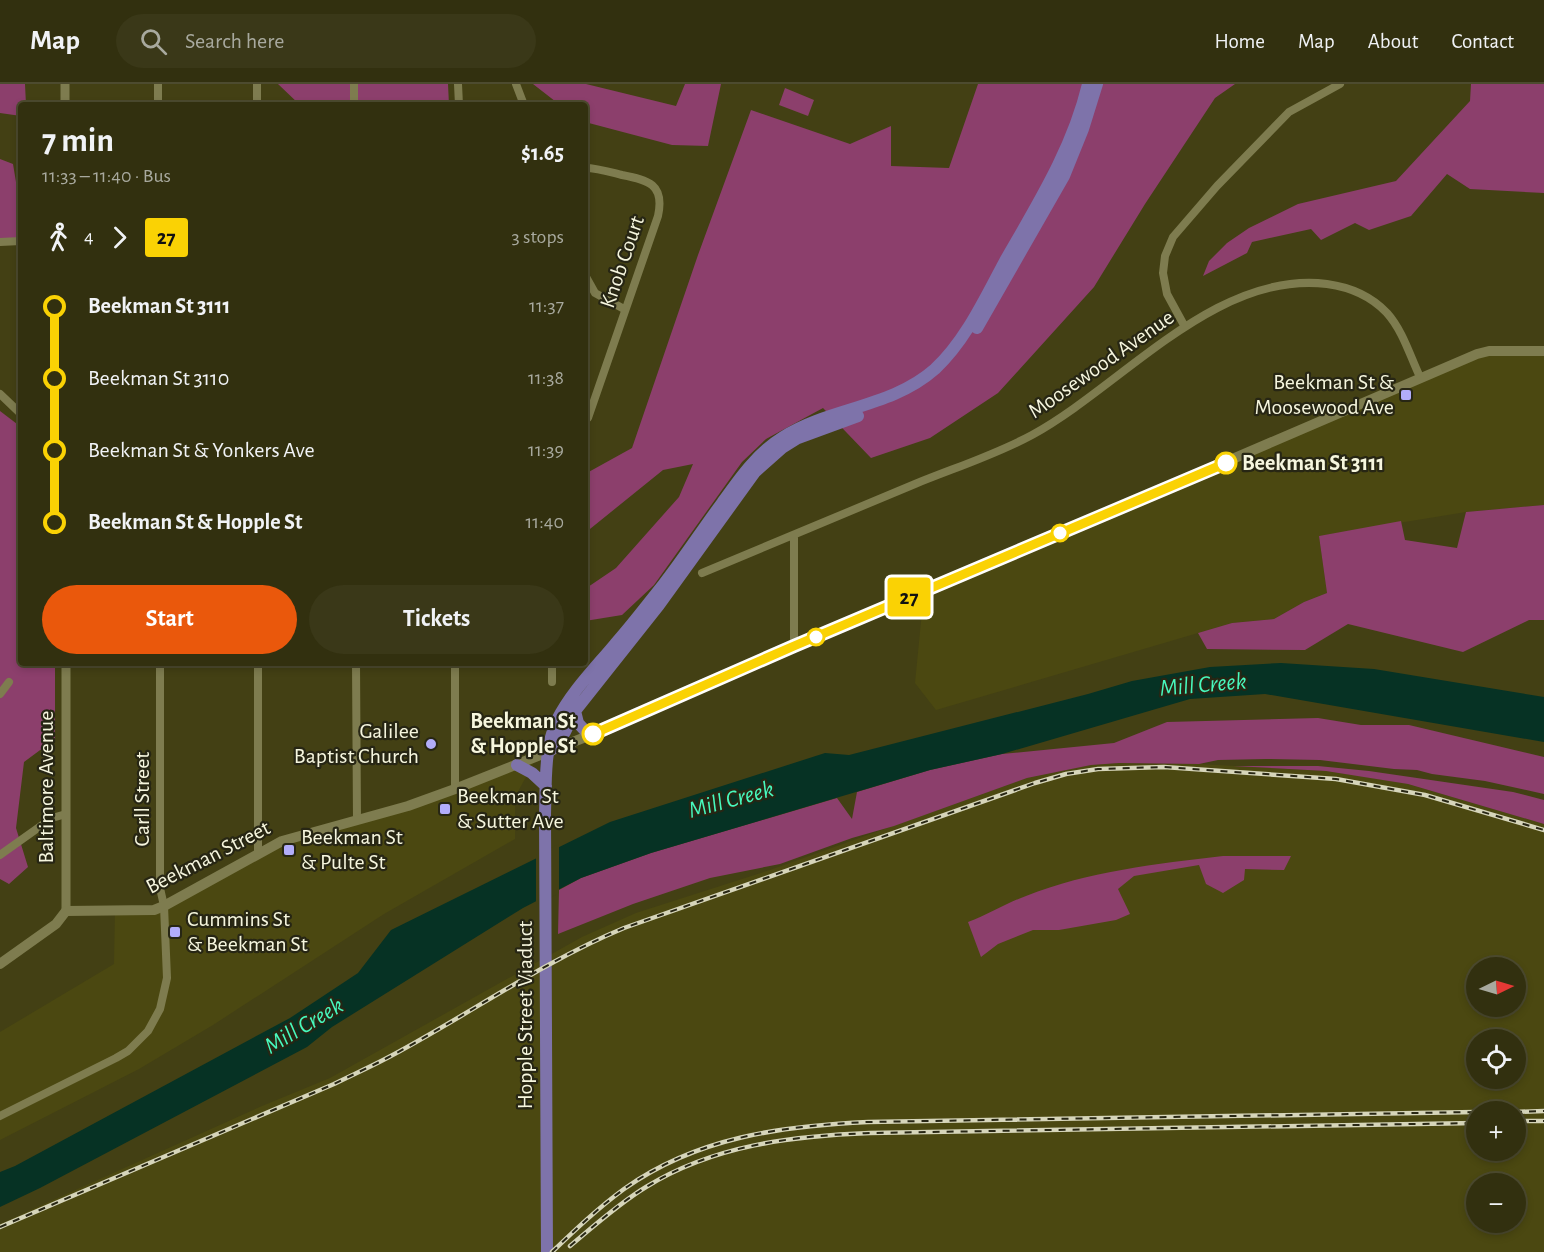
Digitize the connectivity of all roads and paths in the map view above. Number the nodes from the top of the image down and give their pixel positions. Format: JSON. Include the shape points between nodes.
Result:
{"nodes":[{"id":1,"x":65,"y":84,"type":"edge"},
{"id":2,"x":158,"y":84,"type":"edge"},
{"id":3,"x":257,"y":84,"type":"edge"},
{"id":4,"x":354,"y":84,"type":"edge"},
{"id":5,"x":458,"y":84,"type":"edge"},
{"id":6,"x":516,"y":84,"type":"edge"},
{"id":7,"x":1088,"y":84,"type":"edge"},
{"id":8,"x":1097,"y":84,"type":"edge"},
{"id":9,"x":1340,"y":84,"type":"edge"},
{"id":10,"x":65,"y":102,"type":"edge"},
{"id":11,"x":158,"y":102,"type":"edge"},
{"id":12,"x":257,"y":102,"type":"edge"},
{"id":13,"x":354,"y":102,"type":"edge"},
{"id":14,"x":459,"y":102,"type":"edge"},
{"id":15,"x":523,"y":102,"type":"edge"},
{"id":16,"x":588,"y":169,"type":"edge"},
{"id":17,"x":0,"y":242,"type":"edge"},
{"id":18,"x":18,"y":242,"type":"edge"},
{"id":19,"x":588,"y":280,"type":"edge"},
{"id":20,"x":624,"y":309,"type":"junction"},
{"id":21,"x":1185,"y":327,"type":"junction"},
{"id":22,"x":1544,"y":351,"type":"edge"},
{"id":23,"x":1420,"y":377,"type":"junction"},
{"id":24,"x":0,"y":394,"type":"edge"},
{"id":25,"x":18,"y":411,"type":"edge"},
{"id":26,"x":588,"y":418,"type":"dead end"},
{"id":27,"x":794,"y":535,"type":"junction"},
{"id":28,"x":702,"y":573,"type":"dead end"},
{"id":29,"x":794,"y":646,"type":"junction"},
{"id":30,"x":66,"y":666,"type":"edge"},
{"id":31,"x":159,"y":666,"type":"edge"},
{"id":32,"x":258,"y":666,"type":"edge"},
{"id":33,"x":356,"y":666,"type":"edge"},
{"id":34,"x":455,"y":666,"type":"edge"},
{"id":35,"x":552,"y":666,"type":"edge"},
{"id":36,"x":9,"y":682,"type":"dead end"},
{"id":37,"x":552,"y":682,"type":"dead end"},
{"id":38,"x":0,"y":694,"type":"edge"},
{"id":39,"x":576,"y":711,"type":"junction"},
{"id":40,"x":590,"y":735,"type":"junction"},
{"id":41,"x":549,"y":752,"type":"junction"},
{"id":42,"x":518,"y":765,"type":"junction"},
{"id":43,"x":544,"y":781,"type":"junction"},
{"id":44,"x":455,"y":789,"type":"junction"},
{"id":45,"x":66,"y":814,"type":"junction"},
{"id":46,"x":357,"y":820,"type":"junction"},
{"id":47,"x":258,"y":854,"type":"junction"},
{"id":48,"x":0,"y":855,"type":"edge"},
{"id":49,"x":164,"y":906,"type":"junction"},
{"id":50,"x":66,"y":911,"type":"junction"},
{"id":51,"x":0,"y":964,"type":"edge"},
{"id":52,"x":0,"y":1116,"type":"edge"},
{"id":53,"x":547,"y":1252,"type":"edge"}],
"edges":[{"from":1,"to":10,"type":"street"},
{"from":2,"to":11,"type":"street"},
{"from":3,"to":12,"type":"street"},
{"from":4,"to":13,"type":"street"},
{"from":5,"to":14,"type":"street"},
{"from":6,"to":15,"type":"street"},
{"from":7,"to":41,"type":"main road","name":"Hopple Street Viaduct","via":[[1054,174],[951,352],[935,369],[903,390],[795,429],[767,448],[738,480],[658,591],[581,683],[556,722]]},
{"from":8,"to":39,"type":"main road","via":[[1064,176],[959,355],[904,399],[798,438],[768,459]]},
{"from":9,"to":21,"type":"street","via":[[1289,112],[1173,237],[1163,273],[1167,294]]},
{"from":16,"to":20,"type":"street","name":"Knob Court","via":[[645,180],[658,193],[658,216]]},
{"from":17,"to":18,"type":"street"},
{"from":19,"to":20,"type":"street","via":[[601,298]]},
{"from":20,"to":26,"type":"street","name":"Knob Court"},
{"from":21,"to":23,"type":"street","name":"Moosewood Avenue","via":[[1268,287],[1302,283],[1341,286],[1370,299],[1386,313],[1399,331]]},
{"from":21,"to":27,"type":"street","name":"Moosewood Avenue","via":[[1087,400],[1032,435]]},
{"from":22,"to":23,"type":"main road","name":"Beekman Street","via":[[1490,351]]},
{"from":23,"to":29,"type":"main road","name":"Beekman Street"},
{"from":24,"to":25,"type":"street"},
{"from":27,"to":28,"type":"street","name":"Moosewood Avenue"},
{"from":27,"to":29,"type":"street"},
{"from":29,"to":40,"type":"main road","name":"Beekman Street"},
{"from":30,"to":45,"type":"street","name":"Baltimore Avenue"},
{"from":31,"to":49,"type":"street","name":"Carll Street","via":[[159,888]]},
{"from":32,"to":47,"type":"street"},
{"from":33,"to":46,"type":"street"},
{"from":34,"to":44,"type":"street"},
{"from":35,"to":37,"type":"street"},
{"from":36,"to":38,"type":"street"},
{"from":39,"to":40,"type":"main road","via":[[578,723]]},
{"from":39,"to":41,"type":"main road"},
{"from":40,"to":41,"type":"main road","name":"Beekman Street"},
{"from":41,"to":42,"type":"main road","name":"Beekman Street"},
{"from":41,"to":43,"type":"main road","name":"Hopple Street Viaduct"},
{"from":42,"to":43,"type":"main road"},
{"from":42,"to":44,"type":"main road","name":"Beekman Street"},
{"from":43,"to":53,"type":"main road","name":"Hopple Street Viaduct"},
{"from":44,"to":46,"type":"main road","name":"Beekman Street"},
{"from":45,"to":48,"type":"street","via":[[52,818]]},
{"from":45,"to":50,"type":"street","name":"Baltimore Avenue"},
{"from":46,"to":47,"type":"main road","name":"Beekman Street","via":[[293,837]]},
{"from":47,"to":49,"type":"main road","name":"Beekman Street"},
{"from":49,"to":50,"type":"main road","name":"Beekman Street","via":[[154,910]]},
{"from":49,"to":52,"type":"street","name":"Carll Street","via":[[167,978],[161,1006],[148,1031],[128,1050],[82,1077]]},
{"from":50,"to":51,"type":"main road","via":[[56,924]]}]}
